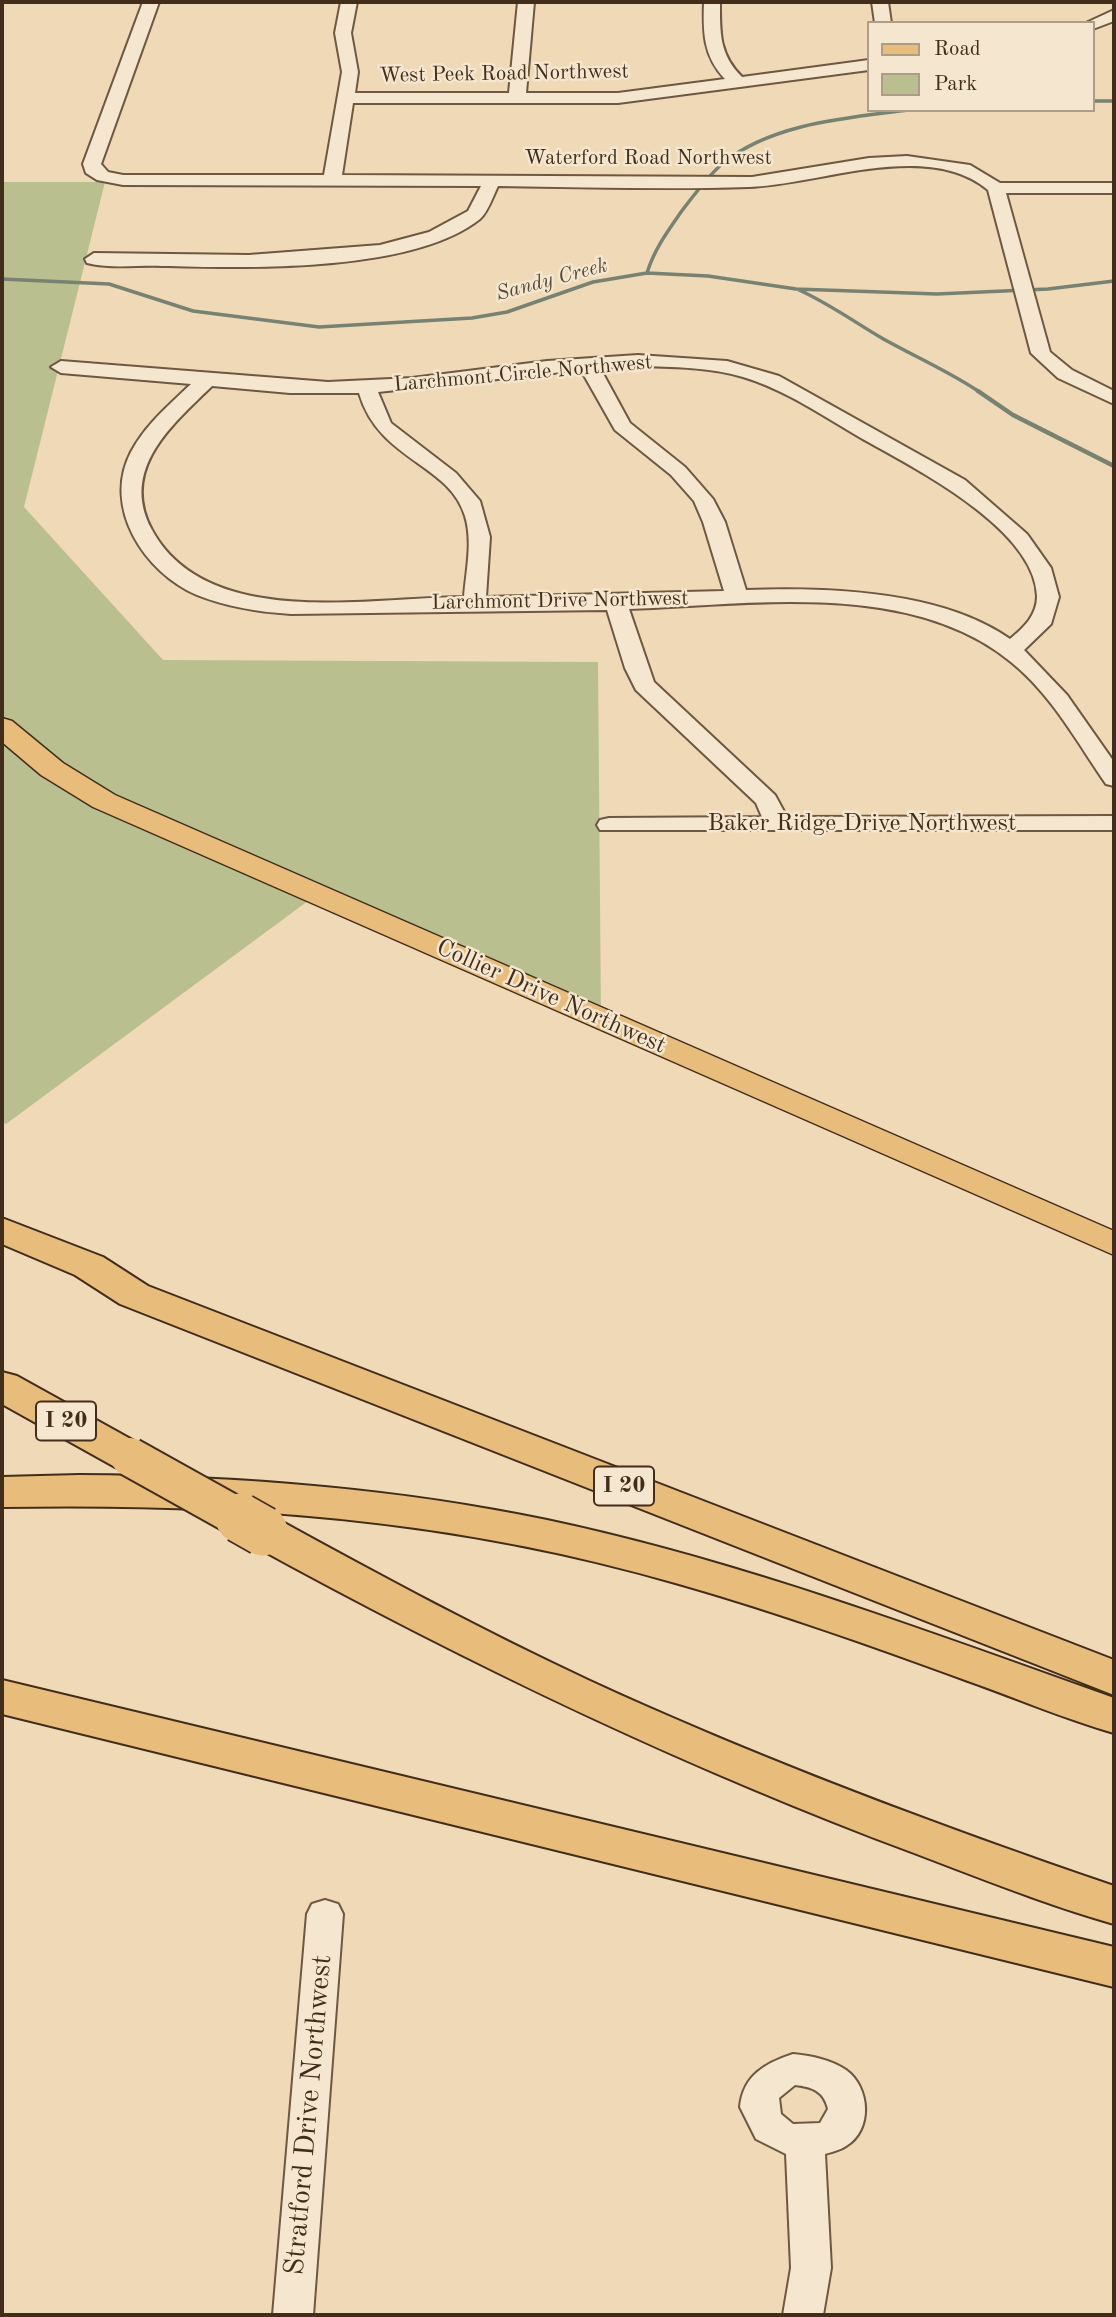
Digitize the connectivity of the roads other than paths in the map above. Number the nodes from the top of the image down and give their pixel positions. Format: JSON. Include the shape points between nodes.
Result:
{"nodes":[{"id":1,"x":151,"y":2,"type":"edge"},
{"id":2,"x":349,"y":2,"type":"edge"},
{"id":3,"x":526,"y":2,"type":"edge"},
{"id":4,"x":712,"y":2,"type":"edge"},
{"id":5,"x":880,"y":2,"type":"edge"},
{"id":6,"x":1114,"y":15,"type":"edge"},
{"id":7,"x":883,"y":21,"type":"edge"},
{"id":8,"x":1095,"y":23,"type":"edge"},
{"id":9,"x":867,"y":65,"type":"edge"},
{"id":10,"x":738,"y":82,"type":"junction"},
{"id":11,"x":347,"y":98,"type":"junction"},
{"id":12,"x":517,"y":99,"type":"junction"},
{"id":13,"x":331,"y":181,"type":"junction"},
{"id":14,"x":492,"y":181,"type":"junction"},
{"id":15,"x":996,"y":188,"type":"junction"},
{"id":16,"x":1114,"y":188,"type":"edge"},
{"id":17,"x":94,"y":259,"type":"dead end"},
{"id":18,"x":588,"y":365,"type":"junction"},
{"id":19,"x":61,"y":368,"type":"dead end"},
{"id":20,"x":207,"y":380,"type":"junction"},
{"id":21,"x":367,"y":387,"type":"junction"},
{"id":22,"x":1114,"y":398,"type":"edge"},
{"id":23,"x":1029,"y":517,"type":"dead end"},
{"id":24,"x":736,"y":595,"type":"junction"},
{"id":25,"x":474,"y":602,"type":"junction"},
{"id":26,"x":616,"y":603,"type":"junction"},
{"id":27,"x":1054,"y":635,"type":"dead end"},
{"id":28,"x":1013,"y":649,"type":"junction"},
{"id":29,"x":2,"y":727,"type":"edge"},
{"id":30,"x":1114,"y":779,"type":"edge"},
{"id":31,"x":1114,"y":823,"type":"edge"},
{"id":32,"x":778,"y":824,"type":"junction"},
{"id":33,"x":609,"y":825,"type":"dead end"},
{"id":34,"x":2,"y":1230,"type":"edge"},
{"id":35,"x":2,"y":1244,"type":"edge"},
{"id":36,"x":1114,"y":1244,"type":"edge"},
{"id":37,"x":134,"y":1295,"type":"junction"},
{"id":38,"x":2,"y":1386,"type":"edge"},
{"id":39,"x":2,"y":1492,"type":"edge"},
{"id":40,"x":1114,"y":1678,"type":"edge"},
{"id":41,"x":2,"y":1698,"type":"edge"},
{"id":42,"x":1114,"y":1716,"type":"edge"},
{"id":43,"x":2,"y":1724,"type":"edge"},
{"id":44,"x":285,"y":1767,"type":"junction"},
{"id":45,"x":1114,"y":1905,"type":"edge"},
{"id":46,"x":325,"y":1914,"type":"dead end"},
{"id":47,"x":1114,"y":1967,"type":"edge"},
{"id":48,"x":805,"y":2142,"type":"dead end"},
{"id":49,"x":293,"y":2315,"type":"edge"},
{"id":50,"x":803,"y":2315,"type":"edge"}],
"edges":[{"from":1,"to":13,"type":"street","name":"Waterford Road Northwest","via":[[96,156],[92,169],[96,173],[123,180]]},
{"from":2,"to":11,"type":"street","via":[[343,33],[350,72]]},
{"from":3,"to":12,"type":"street"},
{"from":4,"to":10,"type":"street","via":[[714,55]]},
{"from":5,"to":7,"type":"street"},
{"from":6,"to":8,"type":"street"},
{"from":9,"to":10,"type":"street","name":"West Peek Road Northwest"},
{"from":10,"to":12,"type":"street","name":"West Peek Road Northwest","via":[[618,97]]},
{"from":11,"to":12,"type":"street","name":"West Peek Road Northwest"},
{"from":11,"to":13,"type":"street"},
{"from":13,"to":14,"type":"street","name":"Waterford Road Northwest"},
{"from":14,"to":15,"type":"street","name":"Waterford Road Northwest","via":[[752,182],[907,161],[964,169]]},
{"from":14,"to":17,"type":"street","via":[[486,201],[464,222],[430,238],[382,251],[305,260]]},
{"from":15,"to":16,"type":"street"},
{"from":15,"to":22,"type":"street","via":[[1041,353],[1060,372]]},
{"from":18,"to":21,"type":"street","name":"Larchmont Circle Northwest"},
{"from":18,"to":23,"type":"street","name":"Larchmont Circle Northwest","via":[[683,361],[769,378],[801,391],[880,440]]},
{"from":18,"to":24,"type":"street","via":[[622,426],[678,471],[703,499]]},
{"from":19,"to":20,"type":"street","name":"Larchmont Circle Northwest"},
{"from":20,"to":21,"type":"street","name":"Larchmont Circle Northwest","via":[[285,387]]},
{"from":20,"to":25,"type":"street","name":"Larchmont Drive Northwest","via":[[154,432],[132,479],[138,525],[160,561],[174,574],[203,591],[276,606]]},
{"from":21,"to":25,"type":"street","via":[[373,409],[386,429],[444,475],[473,508],[479,539]]},
{"from":24,"to":26,"type":"street","name":"Larchmont Drive Northwest"},
{"from":24,"to":28,"type":"street","name":"Larchmont Drive Northwest","via":[[809,595],[903,606],[964,624]]},
{"from":25,"to":26,"type":"street","name":"Larchmont Drive Northwest"},
{"from":26,"to":32,"type":"street","via":[[645,685],[766,800]]},
{"from":27,"to":28,"type":"street"},
{"from":28,"to":30,"type":"street","name":"Larchmont Drive Northwest","via":[[1042,676]]},
{"from":29,"to":36,"type":"main road","name":"Collier Drive Northwest","via":[[52,769],[104,801]]},
{"from":31,"to":32,"type":"street","name":"Baker Ridge Drive Northwest"},
{"from":32,"to":33,"type":"street","name":"Baker Ridge Drive Northwest"},
{"from":34,"to":37,"type":"highway","via":[[89,1266]]},
{"from":35,"to":37,"type":"highway","number":"I 20"},
{"from":37,"to":40,"type":"highway","number":"I 20"},
{"from":38,"to":45,"type":"highway","number":"I 20","bridge":true,"via":[[480,1646],[682,1741],[906,1831]]},
{"from":39,"to":42,"type":"highway","via":[[129,1490],[247,1496],[388,1510],[538,1535],[621,1552],[739,1585]]},
{"from":41,"to":44,"type":"highway"},
{"from":43,"to":44,"type":"highway","via":[[122,1737]]},
{"from":44,"to":47,"type":"highway"},
{"from":46,"to":49,"type":"street","name":"Stratford Drive Northwest"},
{"from":48,"to":50,"type":"street","via":[[811,2268]]}]}
